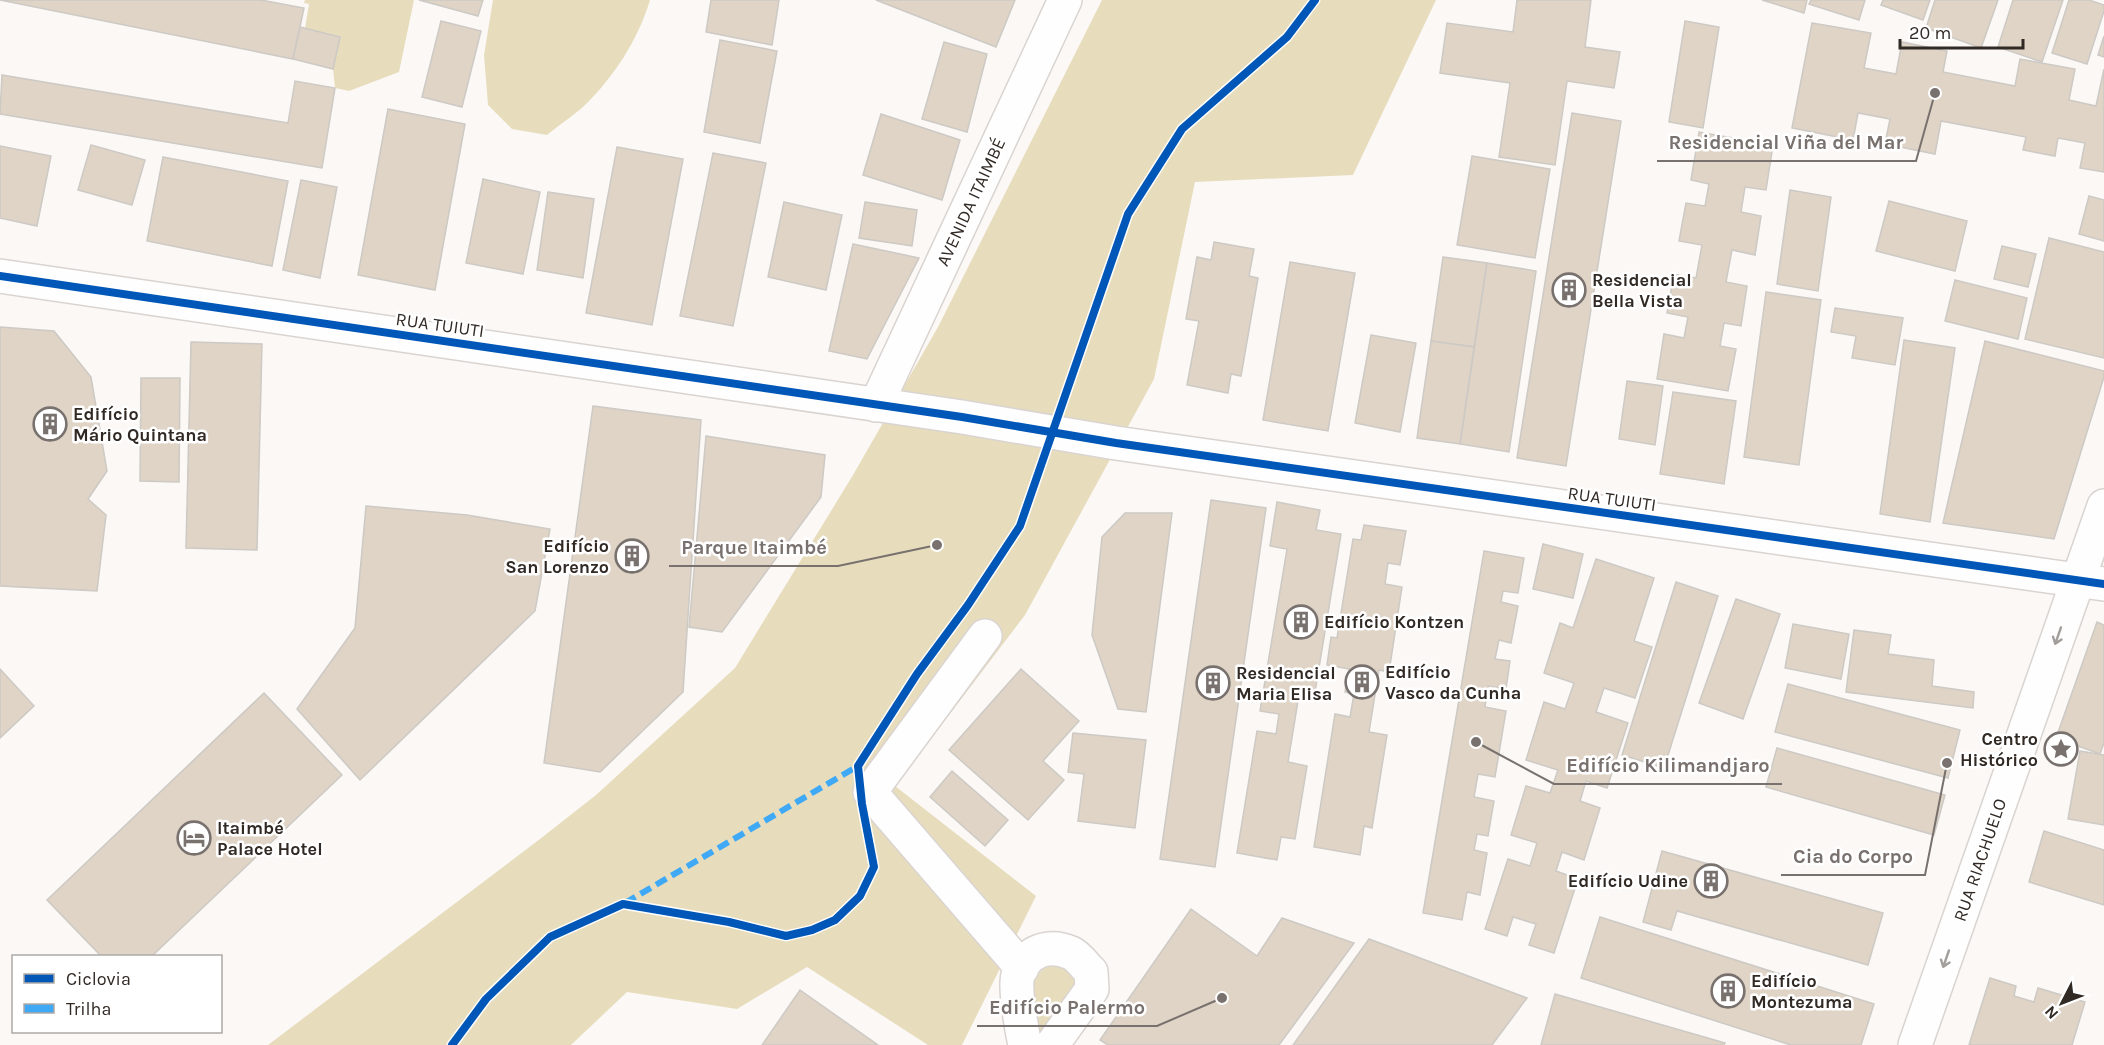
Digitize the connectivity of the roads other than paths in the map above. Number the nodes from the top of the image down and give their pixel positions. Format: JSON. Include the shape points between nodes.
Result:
{"nodes":[{"id":1,"x":1065,"y":0,"type":"edge"},
{"id":2,"x":0,"y":276,"type":"edge"},
{"id":3,"x":876,"y":405,"type":"junction"},
{"id":4,"x":2104,"y":506,"type":"edge"},
{"id":5,"x":2091,"y":583,"type":"edge"},
{"id":6,"x":985,"y":636,"type":"dead end"},
{"id":7,"x":1022,"y":968,"type":"junction"},
{"id":8,"x":1024,"y":1045,"type":"edge"},
{"id":9,"x":1052,"y":1045,"type":"edge"},
{"id":10,"x":1916,"y":1045,"type":"edge"}],
"edges":[{"from":1,"to":3,"type":"street","name":"AVENIDA ITAIMBÉ"},
{"from":2,"to":3,"type":"street","name":"RUA TUIUTI"},
{"from":3,"to":5,"type":"street","name":"RUA TUIUTI"},
{"from":4,"to":5,"type":"street","name":"RUA RIACHUELO"},
{"from":5,"to":10,"type":"street","name":"RUA RIACHUELO","one_way":true},
{"from":6,"to":7,"type":"street","via":[[866,798]]},
{"from":7,"to":8,"type":"street","via":[[1018,976]]},
{"from":7,"to":9,"type":"street","via":[[1031,954],[1049,948],[1072,953],[1091,972],[1092,989]]}]}
